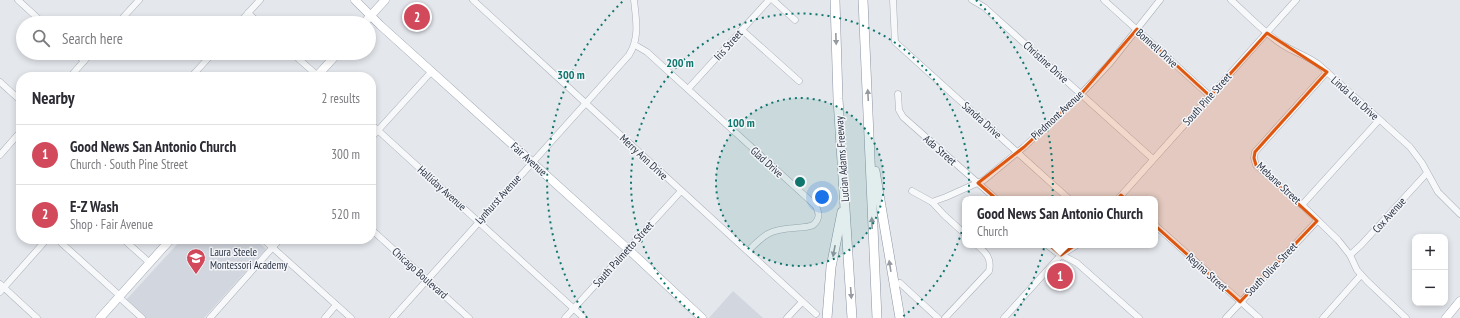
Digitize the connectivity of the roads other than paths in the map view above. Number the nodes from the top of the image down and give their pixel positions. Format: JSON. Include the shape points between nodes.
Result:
{"nodes":[{"id":1,"x":18,"y":0,"type":"edge"},
{"id":2,"x":139,"y":0,"type":"edge"},
{"id":3,"x":260,"y":0,"type":"edge"},
{"id":4,"x":355,"y":0,"type":"edge"},
{"id":5,"x":385,"y":0,"type":"edge"},
{"id":6,"x":473,"y":0,"type":"edge"},
{"id":7,"x":634,"y":0,"type":"edge"},
{"id":8,"x":769,"y":0,"type":"edge"},
{"id":9,"x":773,"y":0,"type":"edge"},
{"id":10,"x":835,"y":0,"type":"edge"},
{"id":11,"x":863,"y":0,"type":"edge"},
{"id":12,"x":893,"y":0,"type":"edge"},
{"id":13,"x":972,"y":0,"type":"edge"},
{"id":14,"x":1104,"y":0,"type":"edge"},
{"id":15,"x":1160,"y":0,"type":"edge"},
{"id":16,"x":1231,"y":0,"type":"edge"},
{"id":17,"x":1296,"y":0,"type":"edge"},
{"id":18,"x":248,"y":13,"type":"junction"},
{"id":19,"x":371,"y":15,"type":"joint"},
{"id":20,"x":35,"y":16,"type":"edge"},
{"id":21,"x":124,"y":16,"type":"edge"},
{"id":22,"x":245,"y":16,"type":"edge"},
{"id":23,"x":251,"y":16,"type":"edge"},
{"id":24,"x":795,"y":20,"type":"dead end"},
{"id":25,"x":376,"y":21,"type":"edge"},
{"id":26,"x":742,"y":30,"type":"junction"},
{"id":27,"x":1137,"y":30,"type":"junction"},
{"id":28,"x":1267,"y":33,"type":"junction"},
{"id":29,"x":635,"y":45,"type":"junction"},
{"id":30,"x":206,"y":60,"type":"edge"},
{"id":31,"x":299,"y":60,"type":"edge"},
{"id":32,"x":332,"y":60,"type":"edge"},
{"id":33,"x":84,"y":61,"type":"edge"},
{"id":34,"x":432,"y":71,"type":"junction"},
{"id":35,"x":74,"y":72,"type":"edge"},
{"id":36,"x":195,"y":72,"type":"edge"},
{"id":37,"x":312,"y":72,"type":"edge"},
{"id":38,"x":321,"y":72,"type":"edge"},
{"id":39,"x":1327,"y":72,"type":"junction"},
{"id":40,"x":799,"y":81,"type":"dead end"},
{"id":41,"x":0,"y":82,"type":"edge"},
{"id":42,"x":688,"y":89,"type":"junction"},
{"id":43,"x":898,"y":94,"type":"dead end"},
{"id":44,"x":1081,"y":94,"type":"junction"},
{"id":45,"x":16,"y":96,"type":"edge"},
{"id":46,"x":1210,"y":96,"type":"junction"},
{"id":47,"x":585,"y":103,"type":"junction"},
{"id":48,"x":1379,"y":120,"type":"junction"},
{"id":49,"x":378,"y":130,"type":"junction"},
{"id":50,"x":376,"y":132,"type":"edge"},
{"id":51,"x":870,"y":134,"type":"junction"},
{"id":52,"x":16,"y":136,"type":"edge"},
{"id":53,"x":1017,"y":152,"type":"junction"},
{"id":54,"x":0,"y":154,"type":"edge"},
{"id":55,"x":1154,"y":160,"type":"junction"},
{"id":56,"x":532,"y":162,"type":"junction"},
{"id":57,"x":1427,"y":173,"type":"junction"},
{"id":58,"x":978,"y":183,"type":"junction"},
{"id":59,"x":681,"y":191,"type":"junction"},
{"id":60,"x":912,"y":191,"type":"dead end"},
{"id":61,"x":993,"y":196,"type":"edge"},
{"id":62,"x":1066,"y":196,"type":"edge"},
{"id":63,"x":1124,"y":196,"type":"edge"},
{"id":64,"x":844,"y":199,"type":"junction"},
{"id":65,"x":932,"y":202,"type":"junction"},
{"id":66,"x":1302,"y":205,"type":"junction"},
{"id":67,"x":1460,"y":214,"type":"edge"},
{"id":68,"x":479,"y":221,"type":"junction"},
{"id":69,"x":1317,"y":221,"type":"junction"},
{"id":70,"x":1158,"y":228,"type":"edge"},
{"id":71,"x":962,"y":231,"type":"edge"},
{"id":72,"x":376,"y":233,"type":"edge"},
{"id":73,"x":42,"y":244,"type":"edge"},
{"id":74,"x":63,"y":244,"type":"edge"},
{"id":75,"x":129,"y":244,"type":"edge"},
{"id":76,"x":167,"y":244,"type":"edge"},
{"id":77,"x":269,"y":244,"type":"edge"},
{"id":78,"x":276,"y":244,"type":"edge"},
{"id":79,"x":273,"y":248,"type":"junction"},
{"id":80,"x":980,"y":248,"type":"edge"},
{"id":81,"x":1051,"y":248,"type":"edge"},
{"id":82,"x":1072,"y":248,"type":"edge"},
{"id":83,"x":628,"y":249,"type":"junction"},
{"id":84,"x":748,"y":251,"type":"junction"},
{"id":85,"x":1061,"y":255,"type":"junction"},
{"id":86,"x":1350,"y":255,"type":"junction"},
{"id":87,"x":150,"y":263,"type":"junction"},
{"id":88,"x":1361,"y":274,"type":"junction"},
{"id":89,"x":427,"y":279,"type":"junction"},
{"id":90,"x":900,"y":283,"type":"dead end"},
{"id":91,"x":1,"y":288,"type":"edge"},
{"id":92,"x":120,"y":296,"type":"junction"},
{"id":93,"x":1460,"y":300,"type":"edge"},
{"id":94,"x":802,"y":302,"type":"junction"},
{"id":95,"x":1240,"y":302,"type":"junction"},
{"id":96,"x":336,"y":305,"type":"junction"},
{"id":97,"x":574,"y":309,"type":"junction"},
{"id":98,"x":816,"y":314,"type":"dead end"},
{"id":99,"x":37,"y":318,"type":"edge"},
{"id":100,"x":100,"y":318,"type":"edge"},
{"id":101,"x":142,"y":318,"type":"edge"},
{"id":102,"x":210,"y":318,"type":"edge"},
{"id":103,"x":325,"y":318,"type":"edge"},
{"id":104,"x":350,"y":318,"type":"edge"},
{"id":105,"x":393,"y":318,"type":"edge"},
{"id":106,"x":469,"y":318,"type":"edge"},
{"id":107,"x":565,"y":318,"type":"edge"},
{"id":108,"x":584,"y":318,"type":"edge"},
{"id":109,"x":702,"y":318,"type":"edge"},
{"id":110,"x":787,"y":318,"type":"edge"},
{"id":111,"x":827,"y":318,"type":"edge"},
{"id":112,"x":852,"y":318,"type":"edge"},
{"id":113,"x":877,"y":318,"type":"edge"},
{"id":114,"x":900,"y":318,"type":"edge"},
{"id":115,"x":938,"y":318,"type":"edge"},
{"id":116,"x":945,"y":318,"type":"edge"},
{"id":117,"x":1004,"y":318,"type":"edge"},
{"id":118,"x":1139,"y":318,"type":"edge"},
{"id":119,"x":1226,"y":318,"type":"edge"},
{"id":120,"x":1259,"y":318,"type":"edge"},
{"id":121,"x":1323,"y":318,"type":"edge"},
{"id":122,"x":1406,"y":318,"type":"edge"},
{"id":123,"x":1446,"y":318,"type":"edge"}],
"edges":[{"from":1,"to":20,"type":"street"},
{"from":2,"to":21,"type":"street"},
{"from":3,"to":18,"type":"street"},
{"from":4,"to":19,"type":"main road","name":"Fair Avenue"},
{"from":5,"to":19,"type":"main road"},
{"from":6,"to":47,"type":"street","name":"Merry Ann Drive"},
{"from":7,"to":29,"type":"street","via":[[637,29]]},
{"from":8,"to":26,"type":"street","name":"Iris Street"},
{"from":9,"to":24,"type":"street"},
{"from":10,"to":64,"type":"highway","name":"Lucian Adams Freeway","one_way":true},
{"from":51,"to":11,"type":"highway","one_way":true},
{"from":12,"to":53,"type":"street","name":"Sandra Drive","via":[[895,42]]},
{"from":13,"to":44,"type":"street","name":"Christine Drive","via":[[984,7]]},
{"from":14,"to":27,"type":"street","name":"Bonnell Drive"},
{"from":15,"to":27,"type":"street","name":"Piedmont Avenue"},
{"from":16,"to":28,"type":"street","name":"Linda Lou Drive"},
{"from":17,"to":28,"type":"street","name":"South Pine Street"},
{"from":18,"to":22,"type":"street"},
{"from":18,"to":23,"type":"street"},
{"from":25,"to":34,"type":"main road","name":"Fair Avenue"},
{"from":26,"to":40,"type":"street"},
{"from":26,"to":42,"type":"street","name":"Iris Street"},
{"from":27,"to":44,"type":"street","name":"Piedmont Avenue"},
{"from":27,"to":46,"type":"street","name":"Bonnell Drive"},
{"from":28,"to":39,"type":"street","name":"Linda Lou Drive","via":[[1282,45],[1311,59]]},
{"from":28,"to":46,"type":"street","name":"South Pine Street"},
{"from":29,"to":42,"type":"street","name":"Glad Drive","via":[[647,52]]},
{"from":29,"to":47,"type":"street","name":"Lynhurst Avenue"},
{"from":30,"to":36,"type":"street"},
{"from":31,"to":37,"type":"street"},
{"from":32,"to":38,"type":"main road"},
{"from":33,"to":35,"type":"street"},
{"from":34,"to":49,"type":"street"},
{"from":34,"to":56,"type":"main road","name":"Fair Avenue"},
{"from":39,"to":48,"type":"street","name":"Linda Lou Drive"},
{"from":39,"to":66,"type":"street","name":"Mebane Street","via":[[1256,152],[1254,158],[1256,165]]},
{"from":41,"to":45,"type":"street"},
{"from":42,"to":84,"type":"street","name":"Glad Drive","via":[[819,210],[819,217],[810,227],[770,232]]},
{"from":43,"to":58,"type":"street","name":"Ada Street","via":[[899,110],[903,117]]},
{"from":44,"to":53,"type":"street","name":"Piedmont Avenue"},
{"from":44,"to":55,"type":"street","name":"Christine Drive"},
{"from":46,"to":55,"type":"street","name":"South Pine Street"},
{"from":47,"to":56,"type":"street","name":"Lynhurst Avenue"},
{"from":47,"to":59,"type":"street","name":"Merry Ann Drive"},
{"from":48,"to":57,"type":"street","name":"Linda Lou Drive","via":[[1410,147]]},
{"from":48,"to":66,"type":"street"},
{"from":49,"to":50,"type":"street"},
{"from":49,"to":68,"type":"street","name":"Halliday Avenue"},
{"from":113,"to":51,"type":"highway","one_way":true},
{"from":114,"to":51,"type":"highway","one_way":true},
{"from":52,"to":54,"type":"street"},
{"from":53,"to":58,"type":"street","name":"Piedmont Avenue"},
{"from":53,"to":62,"type":"street","name":"Sandra Drive"},
{"from":55,"to":63,"type":"street","name":"South Pine Street"},
{"from":56,"to":68,"type":"street","name":"Lynhurst Avenue"},
{"from":56,"to":83,"type":"main road","name":"Fair Avenue"},
{"from":57,"to":67,"type":"street","name":"Linda Lou Drive","via":[[1438,192]]},
{"from":57,"to":86,"type":"street","name":"Cox Avenue"},
{"from":58,"to":61,"type":"street","name":"Ada Street"},
{"from":58,"to":65,"type":"street","name":"Piedmont Avenue"},
{"from":59,"to":83,"type":"street","name":"South Palmetto Street"},
{"from":59,"to":84,"type":"street","name":"Merry Ann Drive"},
{"from":60,"to":65,"type":"street"},
{"from":64,"to":111,"type":"highway","one_way":true,"via":[[831,267]]},
{"from":64,"to":112,"type":"highway","name":"Lucian Adams Freeway","one_way":true},
{"from":65,"to":71,"type":"street"},
{"from":66,"to":69,"type":"street","name":"Mebane Street"},
{"from":68,"to":89,"type":"street","name":"Lynhurst Avenue"},
{"from":68,"to":97,"type":"street","name":"Halliday Avenue"},
{"from":69,"to":86,"type":"street","name":"Mebane Street"},
{"from":69,"to":95,"type":"street","name":"South Olive Street"},
{"from":70,"to":95,"type":"street","name":"Regina Street"},
{"from":72,"to":89,"type":"street","name":"Chicago Boulevard"},
{"from":73,"to":91,"type":"street"},
{"from":74,"to":92,"type":"street"},
{"from":75,"to":87,"type":"street"},
{"from":76,"to":87,"type":"main road"},
{"from":77,"to":79,"type":"street"},
{"from":78,"to":79,"type":"street"},
{"from":79,"to":96,"type":"street"},
{"from":79,"to":102,"type":"street"},
{"from":80,"to":116,"type":"street","via":[[988,257],[989,271]]},
{"from":81,"to":85,"type":"street"},
{"from":82,"to":85,"type":"street"},
{"from":83,"to":97,"type":"street","name":"South Palmetto Street"},
{"from":83,"to":109,"type":"main road","name":"Fair Avenue"},
{"from":84,"to":94,"type":"street","name":"Merry Ann Drive"},
{"from":85,"to":117,"type":"street"},
{"from":85,"to":118,"type":"street","via":[[1077,263]]},
{"from":86,"to":88,"type":"street","name":"Mebane Street"},
{"from":87,"to":92,"type":"main road"},
{"from":88,"to":121,"type":"street"},
{"from":88,"to":122,"type":"street"},
{"from":89,"to":105,"type":"street","name":"Lynhurst Avenue"},
{"from":89,"to":106,"type":"street","name":"Chicago Boulevard"},
{"from":90,"to":115,"type":"street"},
{"from":91,"to":99,"type":"street"},
{"from":92,"to":100,"type":"main road"},
{"from":92,"to":101,"type":"street"},
{"from":93,"to":123,"type":"main road"},
{"from":94,"to":98,"type":"street","name":"Merry Ann Drive"},
{"from":94,"to":110,"type":"street"},
{"from":95,"to":119,"type":"street","name":"South Olive Street"},
{"from":95,"to":120,"type":"street","name":"Regina Street"},
{"from":96,"to":103,"type":"street"},
{"from":96,"to":104,"type":"street"},
{"from":97,"to":107,"type":"street","name":"South Palmetto Street"},
{"from":97,"to":108,"type":"street","name":"Halliday Avenue"}]}
